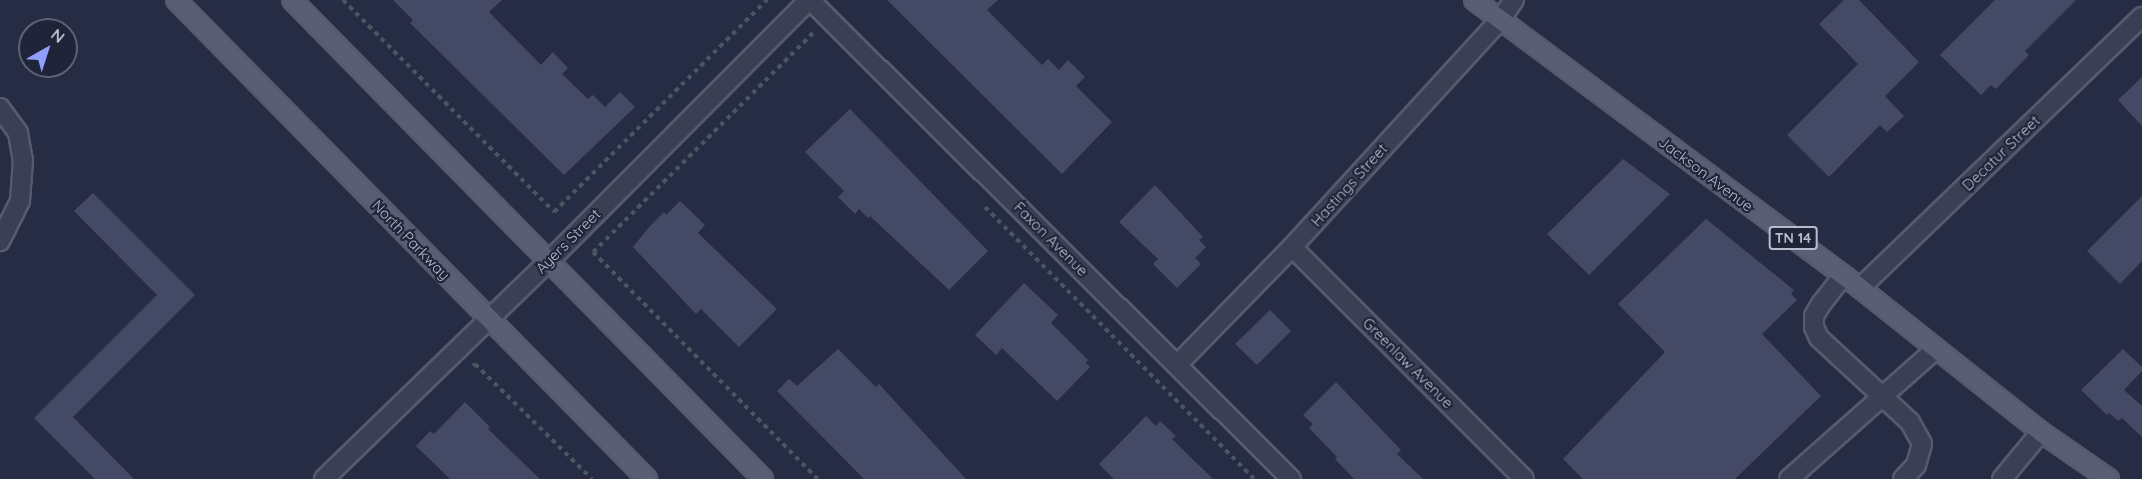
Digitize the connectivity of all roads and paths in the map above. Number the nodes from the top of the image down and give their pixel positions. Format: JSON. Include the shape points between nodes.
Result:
{"nodes":[{"id":1,"x":176,"y":0,"type":"edge"},
{"id":2,"x":292,"y":0,"type":"edge"},
{"id":3,"x":344,"y":0,"type":"edge"},
{"id":4,"x":767,"y":0,"type":"edge"},
{"id":5,"x":809,"y":0,"type":"edge"},
{"id":6,"x":1474,"y":0,"type":"edge"},
{"id":7,"x":1514,"y":0,"type":"edge"},
{"id":8,"x":2142,"y":17,"type":"edge"},
{"id":9,"x":1501,"y":19,"type":"junction"},
{"id":10,"x":820,"y":40,"type":"dead end"},
{"id":11,"x":0,"y":108,"type":"edge"},
{"id":12,"x":979,"y":201,"type":"dead end"},
{"id":13,"x":0,"y":241,"type":"edge"},
{"id":14,"x":1292,"y":247,"type":"junction"},
{"id":15,"x":548,"y":262,"type":"junction"},
{"id":16,"x":1843,"y":276,"type":"junction"},
{"id":17,"x":1860,"y":288,"type":"junction"},
{"id":18,"x":487,"y":319,"type":"junction"},
{"id":19,"x":1936,"y":349,"type":"junction"},
{"id":20,"x":475,"y":364,"type":"dead end"},
{"id":21,"x":1178,"y":364,"type":"junction"},
{"id":22,"x":1882,"y":397,"type":"junction"},
{"id":23,"x":2041,"y":432,"type":"junction"},
{"id":24,"x":324,"y":479,"type":"edge"},
{"id":25,"x":592,"y":479,"type":"edge"},
{"id":26,"x":647,"y":479,"type":"edge"},
{"id":27,"x":763,"y":479,"type":"edge"},
{"id":28,"x":818,"y":479,"type":"edge"},
{"id":29,"x":1254,"y":479,"type":"edge"},
{"id":30,"x":1291,"y":479,"type":"edge"},
{"id":31,"x":1524,"y":479,"type":"edge"},
{"id":32,"x":1789,"y":479,"type":"edge"},
{"id":33,"x":1903,"y":479,"type":"edge"},
{"id":34,"x":2002,"y":479,"type":"edge"},
{"id":35,"x":2109,"y":479,"type":"edge"}],
"edges":[{"from":1,"to":18,"type":"main road","name":"North Parkway"},
{"from":2,"to":15,"type":"main road"},
{"from":3,"to":4,"type":"path","via":[[554,212]]},
{"from":5,"to":15,"type":"street","name":"Ayers Street"},
{"from":5,"to":21,"type":"street","name":"Faxon Avenue"},
{"from":6,"to":9,"type":"main road","name":"Jackson Avenue","number":"TN 14"},
{"from":7,"to":9,"type":"street","name":"Hastings Street"},
{"from":8,"to":17,"type":"street","name":"Decatur Street"},
{"from":9,"to":14,"type":"street","name":"Hastings Street"},
{"from":9,"to":16,"type":"main road","name":"Jackson Avenue","number":"TN 14"},
{"from":10,"to":28,"type":"path","via":[[812,32],[592,252]]},
{"from":11,"to":13,"type":"street","via":[[18,134],[23,160],[20,201]]},
{"from":12,"to":29,"type":"path"},
{"from":14,"to":21,"type":"street","name":"Hastings Street"},
{"from":14,"to":31,"type":"street","name":"Greenlaw Avenue"},
{"from":15,"to":18,"type":"street","name":"Ayers Street"},
{"from":15,"to":27,"type":"main road"},
{"from":16,"to":17,"type":"main road","name":"Jackson Avenue","number":"TN 14"},
{"from":16,"to":22,"type":"street","via":[[1814,316],[1814,327],[1819,338]]},
{"from":17,"to":19,"type":"main road","name":"Jackson Avenue","number":"TN 14"},
{"from":18,"to":24,"type":"street","name":"Ayers Street"},
{"from":18,"to":26,"type":"main road","name":"North Parkway"},
{"from":19,"to":22,"type":"street"},
{"from":19,"to":23,"type":"main road","name":"Jackson Avenue","number":"TN 14"},
{"from":20,"to":25,"type":"path"},
{"from":21,"to":30,"type":"street","name":"Faxon Avenue"},
{"from":22,"to":32,"type":"street"},
{"from":22,"to":33,"type":"street","via":[[1910,422],[1922,444],[1916,465]]},
{"from":23,"to":34,"type":"street"},
{"from":23,"to":35,"type":"main road","name":"Jackson Avenue","number":"TN 14"}]}
